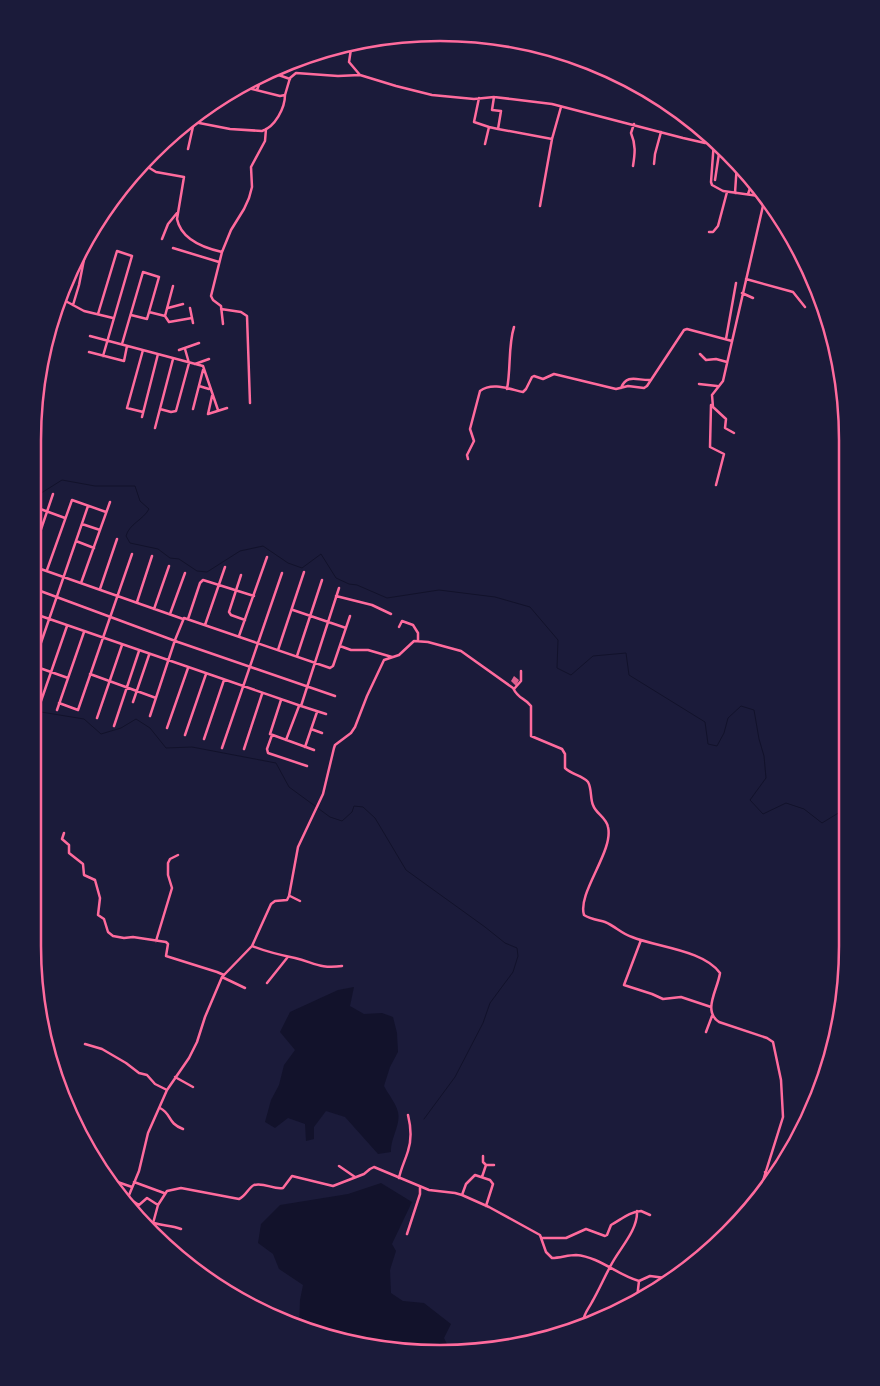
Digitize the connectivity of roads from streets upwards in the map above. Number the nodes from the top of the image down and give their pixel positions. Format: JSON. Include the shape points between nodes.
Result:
{"nodes":[{"id":1,"x":351,"y":52,"type":"edge"},
{"id":2,"x":279,"y":75,"type":"edge"},
{"id":3,"x":360,"y":75,"type":"junction"},
{"id":4,"x":290,"y":79,"type":"junction"},
{"id":5,"x":259,"y":85,"type":"edge"},
{"id":6,"x":252,"y":89,"type":"edge"},
{"id":7,"x":257,"y":90,"type":"junction"},
{"id":8,"x":285,"y":95,"type":"junction"},
{"id":9,"x":494,"y":97,"type":"junction"},
{"id":10,"x":479,"y":98,"type":"junction"},
{"id":11,"x":561,"y":107,"type":"junction"},
{"id":12,"x":198,"y":123,"type":"edge"},
{"id":13,"x":634,"y":124,"type":"junction"},
{"id":14,"x":193,"y":127,"type":"edge"},
{"id":15,"x":489,"y":127,"type":"junction"},
{"id":16,"x":498,"y":129,"type":"junction"},
{"id":17,"x":266,"y":130,"type":"junction"},
{"id":18,"x":661,"y":132,"type":"junction"},
{"id":19,"x":552,"y":139,"type":"junction"},
{"id":20,"x":706,"y":143,"type":"edge"},
{"id":21,"x":485,"y":144,"type":"dead end"},
{"id":22,"x":188,"y":149,"type":"dead end"},
{"id":23,"x":713,"y":150,"type":"edge"},
{"id":24,"x":719,"y":155,"type":"edge"},
{"id":25,"x":654,"y":164,"type":"dead end"},
{"id":26,"x":633,"y":166,"type":"dead end"},
{"id":27,"x":149,"y":168,"type":"edge"},
{"id":28,"x":737,"y":174,"type":"edge"},
{"id":29,"x":715,"y":180,"type":"dead end"},
{"id":30,"x":749,"y":189,"type":"edge"},
{"id":31,"x":726,"y":192,"type":"junction"},
{"id":32,"x":736,"y":193,"type":"junction"},
{"id":33,"x":748,"y":194,"type":"junction"},
{"id":34,"x":755,"y":195,"type":"edge"},
{"id":35,"x":540,"y":206,"type":"dead end"},
{"id":36,"x":763,"y":206,"type":"edge"},
{"id":37,"x":178,"y":212,"type":"junction"},
{"id":38,"x":709,"y":232,"type":"dead end"},
{"id":39,"x":162,"y":239,"type":"dead end"},
{"id":40,"x":173,"y":248,"type":"dead end"},
{"id":41,"x":222,"y":252,"type":"junction"},
{"id":42,"x":84,"y":261,"type":"edge"},
{"id":43,"x":219,"y":262,"type":"junction"},
{"id":44,"x":746,"y":280,"type":"junction"},
{"id":45,"x":736,"y":283,"type":"dead end"},
{"id":46,"x":173,"y":286,"type":"dead end"},
{"id":47,"x":742,"y":293,"type":"junction"},
{"id":48,"x":753,"y":298,"type":"dead end"},
{"id":49,"x":66,"y":301,"type":"edge"},
{"id":50,"x":182,"y":304,"type":"dead end"},
{"id":51,"x":73,"y":305,"type":"junction"},
{"id":52,"x":805,"y":307,"type":"dead end"},
{"id":53,"x":168,"y":308,"type":"junction"},
{"id":54,"x":190,"y":308,"type":"dead end"},
{"id":55,"x":222,"y":309,"type":"junction"},
{"id":56,"x":149,"y":312,"type":"junction"},
{"id":57,"x":98,"y":314,"type":"junction"},
{"id":58,"x":131,"y":315,"type":"junction"},
{"id":59,"x":165,"y":316,"type":"junction"},
{"id":60,"x":113,"y":318,"type":"junction"},
{"id":61,"x":192,"y":318,"type":"junction"},
{"id":62,"x":193,"y":323,"type":"dead end"},
{"id":63,"x":223,"y":324,"type":"dead end"},
{"id":64,"x":514,"y":327,"type":"dead end"},
{"id":65,"x":90,"y":336,"type":"dead end"},
{"id":66,"x":726,"y":339,"type":"junction"},
{"id":67,"x":107,"y":341,"type":"junction"},
{"id":68,"x":732,"y":341,"type":"junction"},
{"id":69,"x":199,"y":344,"type":"dead end"},
{"id":70,"x":122,"y":345,"type":"junction"},
{"id":71,"x":128,"y":346,"type":"junction"},
{"id":72,"x":185,"y":349,"type":"junction"},
{"id":73,"x":143,"y":350,"type":"junction"},
{"id":74,"x":179,"y":350,"type":"dead end"},
{"id":75,"x":89,"y":352,"type":"dead end"},
{"id":76,"x":158,"y":354,"type":"junction"},
{"id":77,"x":700,"y":354,"type":"dead end"},
{"id":78,"x":103,"y":356,"type":"junction"},
{"id":79,"x":173,"y":359,"type":"junction"},
{"id":80,"x":209,"y":359,"type":"dead end"},
{"id":81,"x":727,"y":362,"type":"junction"},
{"id":82,"x":189,"y":363,"type":"junction"},
{"id":83,"x":194,"y":364,"type":"junction"},
{"id":84,"x":203,"y":368,"type":"junction"},
{"id":85,"x":651,"y":380,"type":"junction"},
{"id":86,"x":699,"y":384,"type":"dead end"},
{"id":87,"x":199,"y":386,"type":"junction"},
{"id":88,"x":717,"y":387,"type":"junction"},
{"id":89,"x":621,"y":388,"type":"junction"},
{"id":90,"x":210,"y":389,"type":"junction"},
{"id":91,"x":507,"y":389,"type":"junction"},
{"id":92,"x":212,"y":395,"type":"junction"},
{"id":93,"x":250,"y":403,"type":"dead end"},
{"id":94,"x":712,"y":404,"type":"junction"},
{"id":95,"x":227,"y":408,"type":"dead end"},
{"id":96,"x":160,"y":409,"type":"junction"},
{"id":97,"x":192,"y":409,"type":"dead end"},
{"id":98,"x":218,"y":410,"type":"junction"},
{"id":99,"x":143,"y":412,"type":"junction"},
{"id":100,"x":142,"y":417,"type":"dead end"},
{"id":101,"x":155,"y":428,"type":"dead end"},
{"id":102,"x":734,"y":433,"type":"dead end"},
{"id":103,"x":468,"y":459,"type":"dead end"},
{"id":104,"x":716,"y":485,"type":"dead end"},
{"id":105,"x":53,"y":494,"type":"dead end"},
{"id":106,"x":110,"y":502,"type":"dead end"},
{"id":107,"x":88,"y":506,"type":"junction"},
{"id":108,"x":41,"y":509,"type":"edge"},
{"id":109,"x":47,"y":511,"type":"junction"},
{"id":110,"x":106,"y":512,"type":"junction"},
{"id":111,"x":66,"y":518,"type":"junction"},
{"id":112,"x":82,"y":524,"type":"junction"},
{"id":113,"x":41,"y":529,"type":"edge"},
{"id":114,"x":100,"y":530,"type":"junction"},
{"id":115,"x":117,"y":540,"type":"dead end"},
{"id":116,"x":76,"y":541,"type":"junction"},
{"id":117,"x":94,"y":548,"type":"junction"},
{"id":118,"x":132,"y":554,"type":"dead end"},
{"id":119,"x":152,"y":556,"type":"dead end"},
{"id":120,"x":268,"y":557,"type":"dead end"},
{"id":121,"x":169,"y":566,"type":"dead end"},
{"id":122,"x":225,"y":567,"type":"dead end"},
{"id":123,"x":41,"y":569,"type":"edge"},
{"id":124,"x":47,"y":571,"type":"junction"},
{"id":125,"x":304,"y":572,"type":"dead end"},
{"id":126,"x":184,"y":573,"type":"dead end"},
{"id":127,"x":282,"y":574,"type":"dead end"},
{"id":128,"x":241,"y":575,"type":"dead end"},
{"id":129,"x":64,"y":577,"type":"junction"},
{"id":130,"x":322,"y":580,"type":"dead end"},
{"id":131,"x":82,"y":583,"type":"junction"},
{"id":132,"x":219,"y":585,"type":"junction"},
{"id":133,"x":339,"y":588,"type":"dead end"},
{"id":134,"x":100,"y":589,"type":"junction"},
{"id":135,"x":236,"y":590,"type":"junction"},
{"id":136,"x":41,"y":591,"type":"edge"},
{"id":137,"x":118,"y":596,"type":"junction"},
{"id":138,"x":254,"y":596,"type":"junction"},
{"id":139,"x":336,"y":596,"type":"junction"},
{"id":140,"x":57,"y":597,"type":"junction"},
{"id":141,"x":137,"y":602,"type":"junction"},
{"id":142,"x":154,"y":608,"type":"junction"},
{"id":143,"x":292,"y":610,"type":"junction"},
{"id":144,"x":170,"y":614,"type":"junction"},
{"id":145,"x":391,"y":614,"type":"dead end"},
{"id":146,"x":41,"y":616,"type":"edge"},
{"id":147,"x":110,"y":616,"type":"junction"},
{"id":148,"x":310,"y":616,"type":"junction"},
{"id":149,"x":350,"y":616,"type":"dead end"},
{"id":150,"x":49,"y":619,"type":"junction"},
{"id":151,"x":183,"y":619,"type":"junction"},
{"id":152,"x":188,"y":619,"type":"junction"},
{"id":153,"x":245,"y":620,"type":"junction"},
{"id":154,"x":328,"y":622,"type":"junction"},
{"id":155,"x":205,"y":625,"type":"junction"},
{"id":156,"x":67,"y":626,"type":"junction"},
{"id":157,"x":399,"y":627,"type":"dead end"},
{"id":158,"x":346,"y":628,"type":"junction"},
{"id":159,"x":84,"y":632,"type":"junction"},
{"id":160,"x":239,"y":636,"type":"junction"},
{"id":161,"x":103,"y":638,"type":"junction"},
{"id":162,"x":175,"y":640,"type":"junction"},
{"id":163,"x":41,"y":641,"type":"edge"},
{"id":164,"x":418,"y":641,"type":"junction"},
{"id":165,"x":258,"y":643,"type":"junction"},
{"id":166,"x":122,"y":645,"type":"junction"},
{"id":167,"x":340,"y":646,"type":"junction"},
{"id":168,"x":278,"y":650,"type":"junction"},
{"id":169,"x":139,"y":651,"type":"junction"},
{"id":170,"x":149,"y":654,"type":"junction"},
{"id":171,"x":297,"y":656,"type":"junction"},
{"id":172,"x":393,"y":657,"type":"junction"},
{"id":173,"x":169,"y":662,"type":"junction"},
{"id":174,"x":314,"y":662,"type":"junction"},
{"id":175,"x":251,"y":665,"type":"junction"},
{"id":176,"x":41,"y":668,"type":"edge"},
{"id":177,"x":188,"y":668,"type":"junction"},
{"id":178,"x":521,"y":671,"type":"dead end"},
{"id":179,"x":51,"y":672,"type":"junction"},
{"id":180,"x":90,"y":674,"type":"junction"},
{"id":181,"x":206,"y":674,"type":"junction"},
{"id":182,"x":68,"y":678,"type":"junction"},
{"id":183,"x":224,"y":680,"type":"junction"},
{"id":184,"x":110,"y":681,"type":"junction"},
{"id":185,"x":308,"y":686,"type":"junction"},
{"id":186,"x":127,"y":687,"type":"junction"},
{"id":187,"x":244,"y":687,"type":"junction"},
{"id":188,"x":514,"y":689,"type":"junction"},
{"id":189,"x":137,"y":691,"type":"junction"},
{"id":190,"x":262,"y":693,"type":"junction"},
{"id":191,"x":335,"y":696,"type":"dead end"},
{"id":192,"x":156,"y":698,"type":"junction"},
{"id":193,"x":281,"y":700,"type":"junction"},
{"id":194,"x":41,"y":702,"type":"dead end"},
{"id":195,"x":133,"y":702,"type":"dead end"},
{"id":196,"x":60,"y":704,"type":"junction"},
{"id":197,"x":300,"y":706,"type":"junction"},
{"id":198,"x":57,"y":710,"type":"dead end"},
{"id":199,"x":317,"y":712,"type":"junction"},
{"id":200,"x":326,"y":714,"type":"dead end"},
{"id":201,"x":150,"y":716,"type":"dead end"},
{"id":202,"x":97,"y":718,"type":"dead end"},
{"id":203,"x":114,"y":726,"type":"dead end"},
{"id":204,"x":167,"y":728,"type":"dead end"},
{"id":205,"x":311,"y":729,"type":"junction"},
{"id":206,"x":322,"y":733,"type":"dead end"},
{"id":207,"x":185,"y":735,"type":"dead end"},
{"id":208,"x":272,"y":735,"type":"junction"},
{"id":209,"x":204,"y":739,"type":"dead end"},
{"id":210,"x":286,"y":740,"type":"junction"},
{"id":211,"x":305,"y":747,"type":"junction"},
{"id":212,"x":222,"y":748,"type":"dead end"},
{"id":213,"x":244,"y":749,"type":"dead end"},
{"id":214,"x":314,"y":750,"type":"dead end"},
{"id":215,"x":307,"y":766,"type":"dead end"},
{"id":216,"x":64,"y":834,"type":"dead end"},
{"id":217,"x":178,"y":855,"type":"dead end"},
{"id":218,"x":289,"y":896,"type":"junction"},
{"id":219,"x":300,"y":901,"type":"dead end"},
{"id":220,"x":641,"y":940,"type":"junction"},
{"id":221,"x":156,"y":941,"type":"junction"},
{"id":222,"x":252,"y":946,"type":"junction"},
{"id":223,"x":287,"y":958,"type":"junction"},
{"id":224,"x":342,"y":966,"type":"dead end"},
{"id":225,"x":223,"y":976,"type":"junction"},
{"id":226,"x":267,"y":983,"type":"dead end"},
{"id":227,"x":245,"y":988,"type":"dead end"},
{"id":228,"x":711,"y":1007,"type":"junction"},
{"id":229,"x":712,"y":1016,"type":"junction"},
{"id":230,"x":706,"y":1032,"type":"dead end"},
{"id":231,"x":85,"y":1044,"type":"dead end"},
{"id":232,"x":175,"y":1077,"type":"junction"},
{"id":233,"x":194,"y":1087,"type":"dead end"},
{"id":234,"x":167,"y":1090,"type":"junction"},
{"id":235,"x":160,"y":1108,"type":"junction"},
{"id":236,"x":408,"y":1115,"type":"dead end"},
{"id":237,"x":183,"y":1128,"type":"dead end"},
{"id":238,"x":484,"y":1156,"type":"dead end"},
{"id":239,"x":486,"y":1165,"type":"junction"},
{"id":240,"x":494,"y":1165,"type":"dead end"},
{"id":241,"x":339,"y":1166,"type":"dead end"},
{"id":242,"x":765,"y":1172,"type":"junction"},
{"id":243,"x":767,"y":1174,"type":"edge"},
{"id":244,"x":355,"y":1177,"type":"junction"},
{"id":245,"x":482,"y":1177,"type":"junction"},
{"id":246,"x":399,"y":1178,"type":"junction"},
{"id":247,"x":763,"y":1180,"type":"edge"},
{"id":248,"x":134,"y":1182,"type":"junction"},
{"id":249,"x":119,"y":1183,"type":"edge"},
{"id":250,"x":420,"y":1186,"type":"junction"},
{"id":251,"x":132,"y":1187,"type":"junction"},
{"id":252,"x":164,"y":1193,"type":"junction"},
{"id":253,"x":129,"y":1195,"type":"edge"},
{"id":254,"x":462,"y":1195,"type":"junction"},
{"id":255,"x":135,"y":1203,"type":"edge"},
{"id":256,"x":158,"y":1205,"type":"junction"},
{"id":257,"x":486,"y":1206,"type":"junction"},
{"id":258,"x":637,"y":1211,"type":"junction"},
{"id":259,"x":650,"y":1215,"type":"dead end"},
{"id":260,"x":154,"y":1223,"type":"joint"},
{"id":261,"x":181,"y":1229,"type":"dead end"},
{"id":262,"x":407,"y":1234,"type":"dead end"},
{"id":263,"x":542,"y":1238,"type":"junction"},
{"id":264,"x":609,"y":1267,"type":"junction"},
{"id":265,"x":662,"y":1278,"type":"edge"},
{"id":266,"x":639,"y":1281,"type":"junction"},
{"id":267,"x":638,"y":1292,"type":"edge"},
{"id":268,"x":584,"y":1318,"type":"edge"}],
"edges":[{"from":1,"to":3,"type":"street","via":[[349,62]]},
{"from":2,"to":4,"type":"street"},
{"from":3,"to":4,"type":"street","via":[[296,73]]},
{"from":3,"to":10,"type":"street","via":[[432,95]]},
{"from":4,"to":8,"type":"street"},
{"from":5,"to":7,"type":"street"},
{"from":6,"to":7,"type":"street"},
{"from":7,"to":8,"type":"street"},
{"from":8,"to":17,"type":"street","via":[[281,111]]},
{"from":9,"to":10,"type":"street"},
{"from":9,"to":11,"type":"street"},
{"from":9,"to":16,"type":"street","via":[[492,110],[501,111]]},
{"from":10,"to":15,"type":"street","via":[[474,122]]},
{"from":11,"to":13,"type":"street"},
{"from":11,"to":19,"type":"street"},
{"from":12,"to":17,"type":"street","via":[[230,129]]},
{"from":13,"to":18,"type":"street"},
{"from":13,"to":26,"type":"street","via":[[630,133],[636,149]]},
{"from":14,"to":22,"type":"street"},
{"from":15,"to":16,"type":"street"},
{"from":15,"to":21,"type":"street"},
{"from":16,"to":19,"type":"street"},
{"from":17,"to":41,"type":"street","via":[[265,141],[251,167],[249,198]]},
{"from":18,"to":20,"type":"street"},
{"from":18,"to":25,"type":"street"},
{"from":19,"to":35,"type":"street"},
{"from":23,"to":31,"type":"street","via":[[711,182],[715,188]]},
{"from":24,"to":29,"type":"street"},
{"from":27,"to":37,"type":"street","via":[[184,177]]},
{"from":28,"to":32,"type":"street"},
{"from":30,"to":33,"type":"street"},
{"from":31,"to":32,"type":"street"},
{"from":31,"to":38,"type":"street","via":[[718,226]]},
{"from":32,"to":33,"type":"street"},
{"from":33,"to":34,"type":"street"},
{"from":36,"to":44,"type":"street"},
{"from":37,"to":39,"type":"street"},
{"from":37,"to":41,"type":"street","via":[[182,231],[201,246]]},
{"from":40,"to":43,"type":"street"},
{"from":41,"to":43,"type":"street"},
{"from":42,"to":51,"type":"street"},
{"from":43,"to":55,"type":"street","via":[[211,296]]},
{"from":44,"to":47,"type":"street"},
{"from":44,"to":52,"type":"street","via":[[793,292]]},
{"from":45,"to":66,"type":"street"},
{"from":46,"to":53,"type":"street"},
{"from":47,"to":48,"type":"street"},
{"from":47,"to":68,"type":"street"},
{"from":49,"to":51,"type":"street"},
{"from":50,"to":53,"type":"street"},
{"from":51,"to":57,"type":"street"},
{"from":53,"to":59,"type":"street"},
{"from":54,"to":61,"type":"street"},
{"from":55,"to":63,"type":"street"},
{"from":55,"to":93,"type":"street","via":[[247,316]]},
{"from":56,"to":58,"type":"street","via":[[147,319]]},
{"from":56,"to":58,"type":"street","via":[[159,276],[143,272]]},
{"from":56,"to":59,"type":"street"},
{"from":57,"to":60,"type":"street"},
{"from":57,"to":60,"type":"street","via":[[117,251],[132,256]]},
{"from":58,"to":70,"type":"street"},
{"from":59,"to":61,"type":"street","via":[[170,322]]},
{"from":60,"to":67,"type":"street"},
{"from":61,"to":62,"type":"street"},
{"from":64,"to":91,"type":"street"},
{"from":65,"to":67,"type":"street"},
{"from":66,"to":68,"type":"street"},
{"from":66,"to":85,"type":"street","via":[[684,330]]},
{"from":67,"to":70,"type":"street"},
{"from":67,"to":78,"type":"street"},
{"from":68,"to":81,"type":"street"},
{"from":69,"to":72,"type":"street"},
{"from":70,"to":71,"type":"street"},
{"from":71,"to":73,"type":"street"},
{"from":71,"to":78,"type":"street","via":[[124,361]]},
{"from":72,"to":74,"type":"street"},
{"from":72,"to":82,"type":"street"},
{"from":73,"to":76,"type":"street"},
{"from":73,"to":99,"type":"street","via":[[127,408]]},
{"from":75,"to":78,"type":"street"},
{"from":76,"to":79,"type":"street"},
{"from":76,"to":99,"type":"street"},
{"from":77,"to":81,"type":"street","via":[[706,360]]},
{"from":79,"to":82,"type":"street"},
{"from":79,"to":96,"type":"street"},
{"from":80,"to":83,"type":"street"},
{"from":81,"to":88,"type":"street","via":[[723,381]]},
{"from":82,"to":83,"type":"street"},
{"from":82,"to":96,"type":"street","via":[[176,411]]},
{"from":83,"to":84,"type":"street"},
{"from":84,"to":87,"type":"street"},
{"from":84,"to":90,"type":"street"},
{"from":85,"to":89,"type":"street","via":[[644,388]]},
{"from":85,"to":89,"type":"street","via":[[630,378]]},
{"from":86,"to":88,"type":"street"},
{"from":87,"to":90,"type":"street"},
{"from":87,"to":97,"type":"street"},
{"from":88,"to":94,"type":"street","via":[[712,395]]},
{"from":89,"to":91,"type":"street","via":[[554,374],[543,379],[532,377],[523,392]]},
{"from":90,"to":92,"type":"street"},
{"from":91,"to":103,"type":"street","via":[[490,386],[480,391],[470,429],[474,441]]},
{"from":92,"to":98,"type":"street"},
{"from":92,"to":98,"type":"street","via":[[208,414]]},
{"from":94,"to":102,"type":"street","via":[[725,416],[725,428]]},
{"from":94,"to":104,"type":"street","via":[[710,447],[724,454]]},
{"from":95,"to":98,"type":"street"},
{"from":96,"to":101,"type":"street"},
{"from":99,"to":100,"type":"street"},
{"from":105,"to":109,"type":"street"},
{"from":106,"to":110,"type":"street"},
{"from":107,"to":110,"type":"street"},
{"from":107,"to":111,"type":"street","via":[[72,500]]},
{"from":107,"to":112,"type":"street"},
{"from":108,"to":109,"type":"street"},
{"from":109,"to":111,"type":"street"},
{"from":109,"to":113,"type":"street"},
{"from":110,"to":114,"type":"street"},
{"from":111,"to":124,"type":"street"},
{"from":112,"to":114,"type":"street"},
{"from":112,"to":116,"type":"street"},
{"from":114,"to":117,"type":"street"},
{"from":115,"to":134,"type":"street"},
{"from":116,"to":117,"type":"street"},
{"from":116,"to":129,"type":"street"},
{"from":117,"to":131,"type":"street"},
{"from":118,"to":137,"type":"street"},
{"from":119,"to":141,"type":"street"},
{"from":120,"to":138,"type":"street"},
{"from":121,"to":142,"type":"street"},
{"from":122,"to":132,"type":"street"},
{"from":123,"to":124,"type":"street"},
{"from":124,"to":129,"type":"street"},
{"from":125,"to":143,"type":"street"},
{"from":126,"to":144,"type":"street"},
{"from":127,"to":165,"type":"street"},
{"from":128,"to":135,"type":"street"},
{"from":129,"to":131,"type":"street"},
{"from":129,"to":140,"type":"street"},
{"from":130,"to":148,"type":"street"},
{"from":131,"to":134,"type":"street"},
{"from":132,"to":135,"type":"street"},
{"from":132,"to":152,"type":"street","via":[[202,581]]},
{"from":132,"to":155,"type":"street"},
{"from":133,"to":139,"type":"street"},
{"from":134,"to":137,"type":"street"},
{"from":135,"to":138,"type":"street"},
{"from":135,"to":153,"type":"street","via":[[229,612]]},
{"from":136,"to":140,"type":"street"},
{"from":137,"to":141,"type":"street"},
{"from":137,"to":147,"type":"street"},
{"from":138,"to":153,"type":"street"},
{"from":139,"to":145,"type":"street"},
{"from":139,"to":154,"type":"street"},
{"from":140,"to":147,"type":"street"},
{"from":140,"to":150,"type":"street"},
{"from":141,"to":142,"type":"street"},
{"from":142,"to":144,"type":"street"},
{"from":143,"to":148,"type":"street"},
{"from":143,"to":168,"type":"street"},
{"from":144,"to":151,"type":"street"},
{"from":146,"to":150,"type":"street"},
{"from":147,"to":161,"type":"street"},
{"from":147,"to":162,"type":"street"},
{"from":148,"to":154,"type":"street"},
{"from":148,"to":171,"type":"street"},
{"from":149,"to":158,"type":"street"},
{"from":150,"to":156,"type":"street"},
{"from":150,"to":163,"type":"street"},
{"from":151,"to":152,"type":"street"},
{"from":151,"to":162,"type":"street"},
{"from":152,"to":155,"type":"street"},
{"from":153,"to":160,"type":"street"},
{"from":154,"to":158,"type":"street"},
{"from":154,"to":174,"type":"street"},
{"from":155,"to":160,"type":"street"},
{"from":156,"to":159,"type":"street"},
{"from":156,"to":179,"type":"street"},
{"from":157,"to":164,"type":"street","via":[[402,621],[413,625]]},
{"from":158,"to":167,"type":"street"},
{"from":159,"to":161,"type":"street"},
{"from":159,"to":182,"type":"street"},
{"from":160,"to":165,"type":"street"},
{"from":161,"to":166,"type":"street"},
{"from":161,"to":180,"type":"street"},
{"from":162,"to":173,"type":"street"},
{"from":162,"to":175,"type":"street"},
{"from":164,"to":172,"type":"street"},
{"from":164,"to":188,"type":"street","via":[[461,651]]},
{"from":165,"to":168,"type":"street"},
{"from":165,"to":175,"type":"street"},
{"from":166,"to":169,"type":"street"},
{"from":166,"to":184,"type":"street"},
{"from":167,"to":172,"type":"street"},
{"from":167,"to":174,"type":"street","via":[[332,667]]},
{"from":168,"to":171,"type":"street"},
{"from":169,"to":170,"type":"street"},
{"from":169,"to":186,"type":"street"},
{"from":170,"to":173,"type":"street"},
{"from":170,"to":189,"type":"street"},
{"from":171,"to":174,"type":"street"},
{"from":172,"to":218,"type":"street","via":[[382,663],[354,730],[335,745],[323,794],[298,847]]},
{"from":173,"to":177,"type":"street"},
{"from":173,"to":192,"type":"street"},
{"from":174,"to":185,"type":"street"},
{"from":175,"to":185,"type":"street"},
{"from":175,"to":187,"type":"street"},
{"from":176,"to":179,"type":"street"},
{"from":177,"to":181,"type":"street"},
{"from":177,"to":204,"type":"street"},
{"from":178,"to":188,"type":"street","via":[[521,681]]},
{"from":179,"to":182,"type":"street"},
{"from":179,"to":194,"type":"street"},
{"from":180,"to":184,"type":"street"},
{"from":180,"to":196,"type":"street","via":[[78,710]]},
{"from":181,"to":183,"type":"street"},
{"from":181,"to":207,"type":"street"},
{"from":182,"to":196,"type":"street"},
{"from":183,"to":187,"type":"street"},
{"from":183,"to":209,"type":"street"},
{"from":184,"to":186,"type":"street"},
{"from":184,"to":202,"type":"street"},
{"from":185,"to":191,"type":"street"},
{"from":185,"to":197,"type":"street"},
{"from":186,"to":189,"type":"street"},
{"from":186,"to":203,"type":"street"},
{"from":187,"to":190,"type":"street"},
{"from":187,"to":212,"type":"street"},
{"from":188,"to":220,"type":"street","via":[[516,695],[531,706],[530,736],[564,751],[565,768],[589,784],[592,804],[608,827],[609,838],[588,890],[584,914]]},
{"from":189,"to":192,"type":"street"},
{"from":189,"to":195,"type":"street"},
{"from":190,"to":193,"type":"street"},
{"from":190,"to":213,"type":"street"},
{"from":192,"to":201,"type":"street"},
{"from":193,"to":197,"type":"street"},
{"from":193,"to":208,"type":"street","via":[[270,732]]},
{"from":196,"to":198,"type":"street"},
{"from":197,"to":199,"type":"street"},
{"from":197,"to":210,"type":"street"},
{"from":199,"to":200,"type":"street"},
{"from":199,"to":205,"type":"street"},
{"from":205,"to":206,"type":"street"},
{"from":205,"to":211,"type":"street"},
{"from":208,"to":210,"type":"street"},
{"from":208,"to":215,"type":"street","via":[[268,753]]},
{"from":210,"to":211,"type":"street"},
{"from":211,"to":214,"type":"street"},
{"from":216,"to":221,"type":"street","via":[[62,839],[70,845],[69,853],[83,866],[84,875],[95,880],[100,898],[98,915],[104,920],[108,932],[117,937]]},
{"from":217,"to":221,"type":"street","via":[[168,863],[172,888]]},
{"from":218,"to":219,"type":"street"},
{"from":218,"to":222,"type":"street","via":[[287,900],[272,904]]},
{"from":220,"to":228,"type":"street","via":[[700,958],[718,969],[720,976]]},
{"from":220,"to":228,"type":"street","via":[[624,985],[663,999],[681,997]]},
{"from":221,"to":225,"type":"street","via":[[167,943],[166,956]]},
{"from":222,"to":223,"type":"street"},
{"from":222,"to":225,"type":"street"},
{"from":223,"to":224,"type":"street","via":[[322,967]]},
{"from":223,"to":226,"type":"street"},
{"from":225,"to":227,"type":"street"},
{"from":225,"to":232,"type":"street","via":[[197,1042]]},
{"from":228,"to":229,"type":"street"},
{"from":229,"to":230,"type":"street"},
{"from":229,"to":242,"type":"street","via":[[773,1042],[781,1080],[782,1121]]},
{"from":231,"to":234,"type":"street","via":[[102,1049]]},
{"from":232,"to":233,"type":"street"},
{"from":232,"to":234,"type":"street"},
{"from":234,"to":235,"type":"street"},
{"from":235,"to":237,"type":"street","via":[[173,1124]]},
{"from":235,"to":248,"type":"street","via":[[148,1132]]},
{"from":236,"to":246,"type":"street","via":[[411,1129],[409,1150]]},
{"from":238,"to":239,"type":"street"},
{"from":239,"to":240,"type":"street"},
{"from":239,"to":245,"type":"street"},
{"from":241,"to":244,"type":"street"},
{"from":242,"to":243,"type":"street"},
{"from":242,"to":247,"type":"street"},
{"from":244,"to":246,"type":"street","via":[[374,1168]]},
{"from":244,"to":252,"type":"street","via":[[334,1186],[292,1176],[283,1188],[254,1185],[239,1199],[181,1188]]},
{"from":245,"to":254,"type":"street","via":[[473,1176]]},
{"from":245,"to":257,"type":"street","via":[[493,1184]]},
{"from":246,"to":250,"type":"street"},
{"from":248,"to":251,"type":"street"},
{"from":248,"to":252,"type":"street"},
{"from":249,"to":251,"type":"street"},
{"from":250,"to":254,"type":"street"},
{"from":250,"to":262,"type":"street"},
{"from":251,"to":253,"type":"street"},
{"from":252,"to":256,"type":"street"},
{"from":254,"to":257,"type":"street"},
{"from":255,"to":256,"type":"street","via":[[139,1205],[147,1198]]},
{"from":256,"to":260,"type":"street"},
{"from":257,"to":263,"type":"street"},
{"from":258,"to":259,"type":"street"},
{"from":258,"to":263,"type":"street","via":[[613,1223],[604,1236],[586,1229],[566,1238]]},
{"from":258,"to":264,"type":"street","via":[[628,1239]]},
{"from":260,"to":261,"type":"street"},
{"from":263,"to":264,"type":"street","via":[[546,1252],[552,1258],[577,1255]]},
{"from":264,"to":266,"type":"street"},
{"from":264,"to":268,"type":"street"},
{"from":265,"to":266,"type":"street","via":[[650,1276]]},
{"from":266,"to":267,"type":"street"}]}
